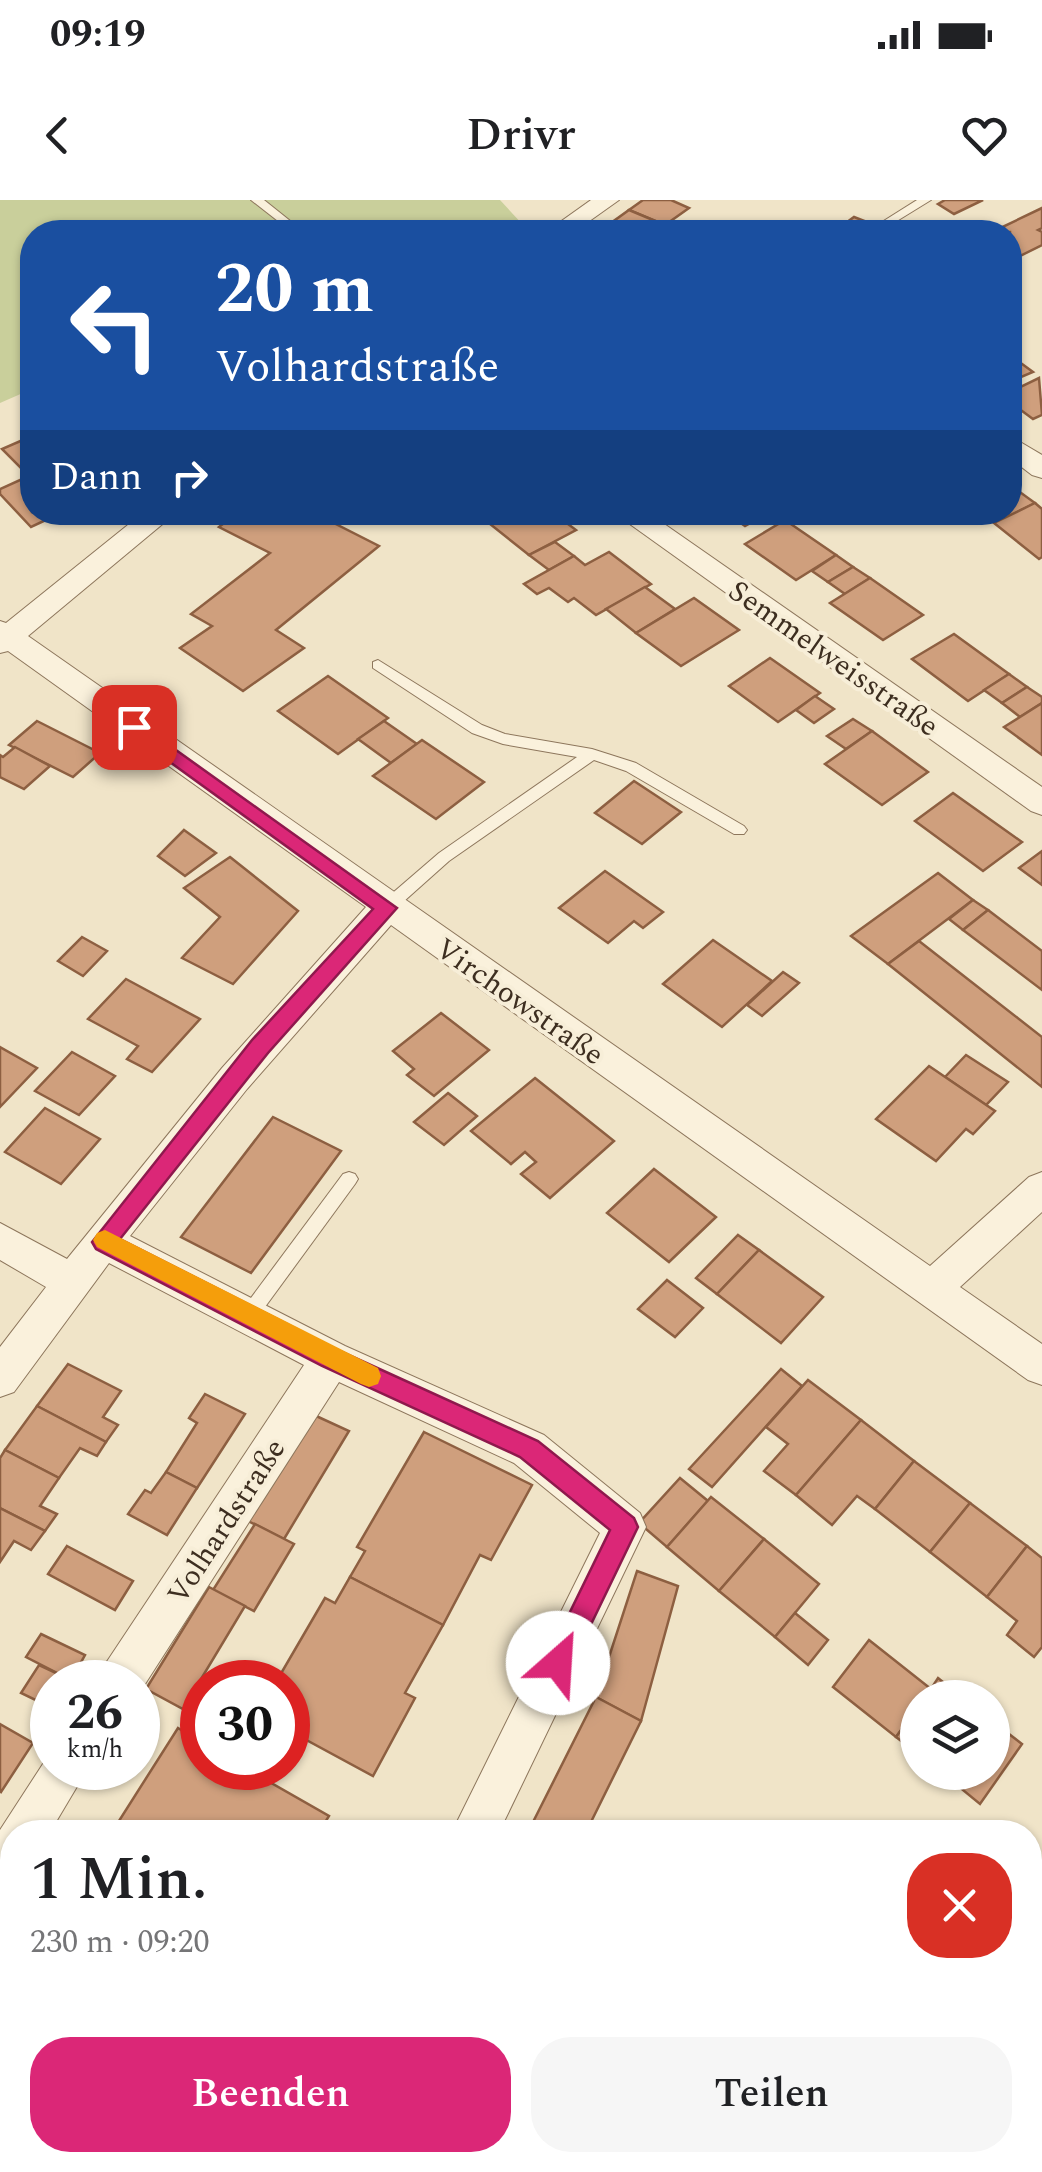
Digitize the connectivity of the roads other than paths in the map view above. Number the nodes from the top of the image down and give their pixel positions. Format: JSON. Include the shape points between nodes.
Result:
{"nodes":[{"id":1,"x":257,"y":200,"type":"edge"},
{"id":2,"x":607,"y":200,"type":"edge"},
{"id":3,"x":925,"y":200,"type":"edge"},
{"id":4,"x":283,"y":220,"type":"edge"},
{"id":5,"x":576,"y":220,"type":"edge"},
{"id":6,"x":891,"y":220,"type":"edge"},
{"id":7,"x":1022,"y":453,"type":"edge"},
{"id":8,"x":1042,"y":469,"type":"edge"},
{"id":9,"x":145,"y":525,"type":"edge"},
{"id":10,"x":646,"y":525,"type":"edge"},
{"id":11,"x":3,"y":637,"type":"edge"},
{"id":12,"x":378,"y":665,"type":"dead end"},
{"id":13,"x":592,"y":754,"type":"junction"},
{"id":14,"x":1042,"y":803,"type":"edge"},
{"id":15,"x":739,"y":830,"type":"dead end"},
{"id":16,"x":387,"y":908,"type":"junction"},
{"id":17,"x":349,"y":1179,"type":"dead end"},
{"id":18,"x":1042,"y":1188,"type":"edge"},
{"id":19,"x":0,"y":1240,"type":"edge"},
{"id":20,"x":104,"y":1242,"type":"junction"},
{"id":21,"x":71,"y":1282,"type":"junction"},
{"id":22,"x":932,"y":1288,"type":"junction"},
{"id":23,"x":248,"y":1316,"type":"junction"},
{"id":24,"x":331,"y":1358,"type":"junction"},
{"id":25,"x":1042,"y":1367,"type":"edge"},
{"id":26,"x":0,"y":1379,"type":"edge"},
{"id":27,"x":134,"y":1660,"type":"edge"},
{"id":28,"x":51,"y":1790,"type":"edge"},
{"id":29,"x":31,"y":1820,"type":"edge"},
{"id":30,"x":481,"y":1820,"type":"edge"}],
"edges":[{"from":1,"to":4,"type":"lane"},
{"from":2,"to":5,"type":"street"},
{"from":3,"to":6,"type":"lane"},
{"from":7,"to":8,"type":"street"},
{"from":9,"to":11,"type":"street"},
{"from":10,"to":14,"type":"street","name":"Semmelweisstraße"},
{"from":11,"to":16,"type":"street","name":"Virchowstraße"},
{"from":12,"to":13,"type":"lane","via":[[503,739]]},
{"from":13,"to":15,"type":"lane","via":[[631,766]]},
{"from":13,"to":16,"type":"lane","via":[[444,858]]},
{"from":16,"to":20,"type":"street","via":[[260,1046]]},
{"from":16,"to":22,"type":"street","name":"Virchowstraße"},
{"from":17,"to":23,"type":"lane"},
{"from":18,"to":22,"type":"street"},
{"from":19,"to":21,"type":"street"},
{"from":20,"to":21,"type":"street"},
{"from":20,"to":23,"type":"street"},
{"from":21,"to":26,"type":"street"},
{"from":22,"to":25,"type":"street","name":"Virchowstraße"},
{"from":23,"to":24,"type":"street"},
{"from":24,"to":27,"type":"street","name":"Volhardstraße"},
{"from":24,"to":30,"type":"street","via":[[529,1449],[625,1527]]},
{"from":28,"to":29,"type":"street"}]}
